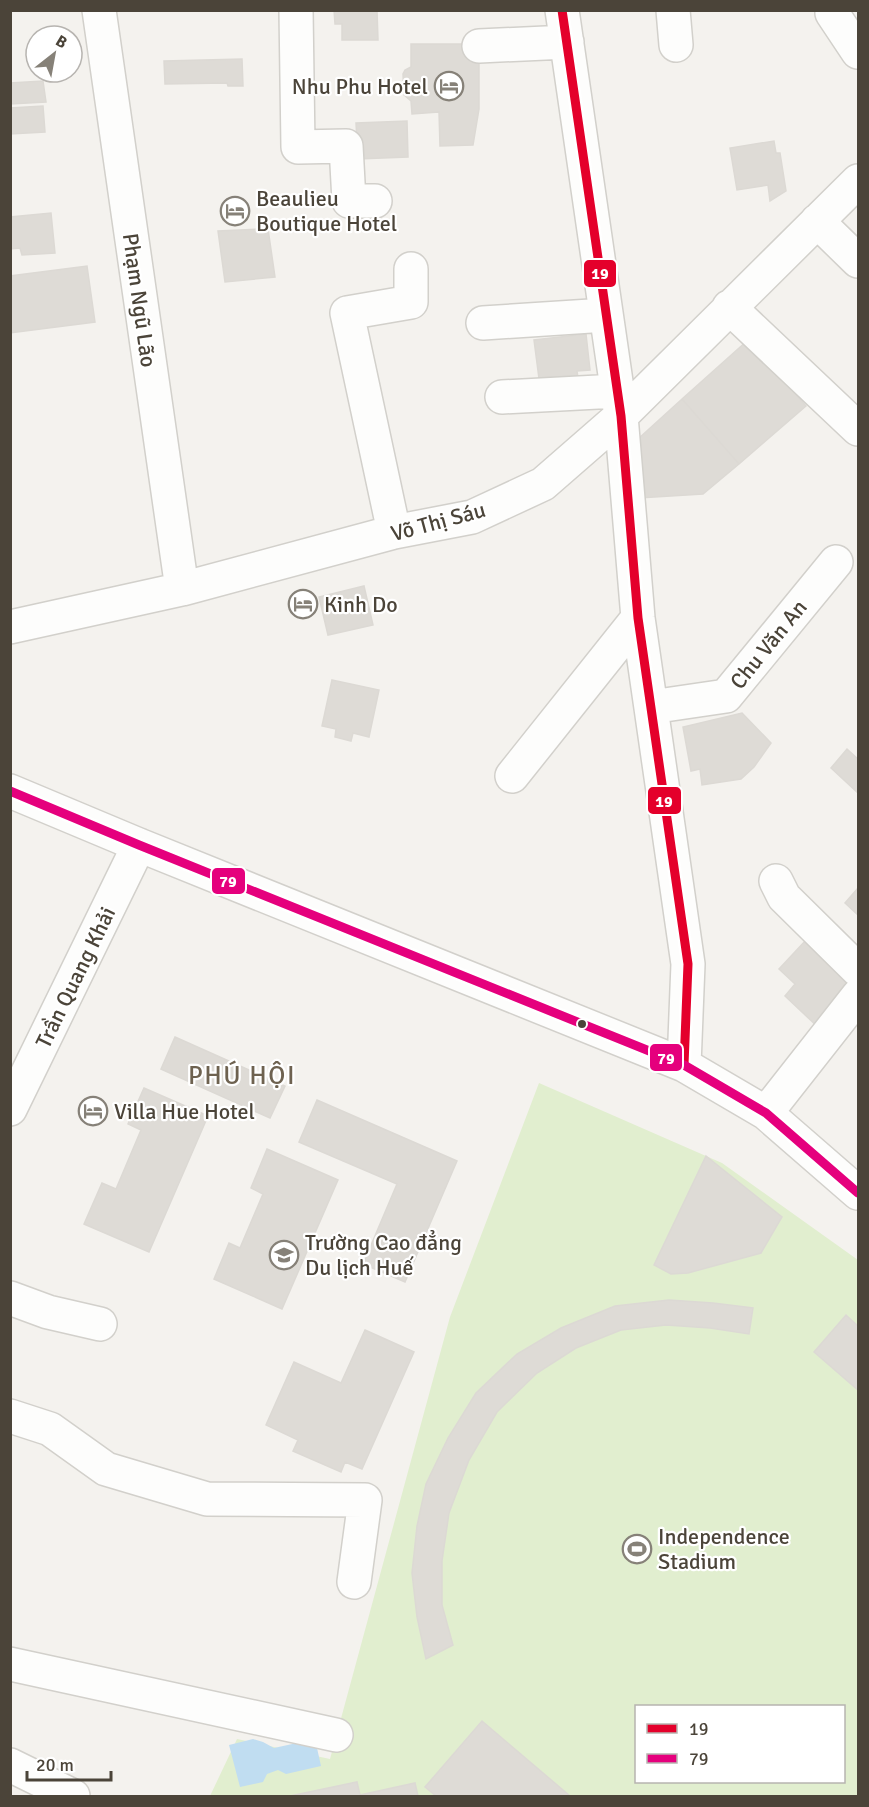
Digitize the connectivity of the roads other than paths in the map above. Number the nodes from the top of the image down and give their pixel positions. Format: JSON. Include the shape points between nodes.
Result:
{"nodes":[{"id":1,"x":99,"y":10,"type":"edge"},
{"id":2,"x":296,"y":10,"type":"edge"},
{"id":3,"x":673,"y":10,"type":"edge"},
{"id":4,"x":832,"y":13,"type":"dead end"},
{"id":5,"x":564,"y":26,"type":"edge"},
{"id":6,"x":676,"y":45,"type":"dead end"},
{"id":7,"x":479,"y":46,"type":"dead end"},
{"id":8,"x":858,"y":52,"type":"edge"},
{"id":9,"x":858,"y":181,"type":"edge"},
{"id":10,"x":375,"y":201,"type":"dead end"},
{"id":11,"x":818,"y":220,"type":"junction"},
{"id":12,"x":858,"y":261,"type":"edge"},
{"id":13,"x":411,"y":269,"type":"dead end"},
{"id":14,"x":729,"y":307,"type":"junction"},
{"id":15,"x":606,"y":315,"type":"junction"},
{"id":16,"x":483,"y":323,"type":"dead end"},
{"id":17,"x":502,"y":397,"type":"dead end"},
{"id":18,"x":619,"y":404,"type":"junction"},
{"id":19,"x":858,"y":429,"type":"edge"},
{"id":20,"x":394,"y":532,"type":"junction"},
{"id":21,"x":836,"y":562,"type":"dead end"},
{"id":22,"x":182,"y":589,"type":"junction"},
{"id":23,"x":638,"y":618,"type":"junction"},
{"id":24,"x":10,"y":627,"type":"edge"},
{"id":25,"x":651,"y":707,"type":"junction"},
{"id":26,"x":512,"y":776,"type":"dead end"},
{"id":27,"x":10,"y":791,"type":"edge"},
{"id":28,"x":139,"y":846,"type":"junction"},
{"id":29,"x":776,"y":881,"type":"dead end"},
{"id":30,"x":858,"y":970,"type":"edge"},
{"id":31,"x":858,"y":996,"type":"edge"},
{"id":32,"x":684,"y":1065,"type":"junction"},
{"id":33,"x":10,"y":1109,"type":"edge"},
{"id":34,"x":766,"y":1113,"type":"junction"},
{"id":35,"x":858,"y":1193,"type":"edge"},
{"id":36,"x":10,"y":1298,"type":"edge"},
{"id":37,"x":100,"y":1324,"type":"dead end"},
{"id":38,"x":10,"y":1416,"type":"edge"},
{"id":39,"x":354,"y":1582,"type":"dead end"},
{"id":40,"x":10,"y":1664,"type":"edge"},
{"id":41,"x":336,"y":1735,"type":"dead end"},
{"id":42,"x":10,"y":1765,"type":"edge"},
{"id":43,"x":73,"y":1797,"type":"edge"}],
"edges":[{"from":1,"to":22,"type":"street","name":"Phạm Ngũ Lão"},
{"from":2,"to":10,"type":"street","via":[[298,147],[346,146],[349,201]]},
{"from":3,"to":6,"type":"street"},
{"from":4,"to":8,"type":"street"},
{"from":5,"to":7,"type":"street"},
{"from":5,"to":15,"type":"street"},
{"from":9,"to":11,"type":"street","name":"Võ Thị Sáu"},
{"from":11,"to":12,"type":"street"},
{"from":11,"to":14,"type":"street","name":"Võ Thị Sáu"},
{"from":13,"to":20,"type":"street","via":[[411,302],[347,313]]},
{"from":14,"to":18,"type":"street","name":"Võ Thị Sáu"},
{"from":14,"to":19,"type":"street"},
{"from":15,"to":16,"type":"street"},
{"from":15,"to":18,"type":"street"},
{"from":17,"to":18,"type":"street"},
{"from":18,"to":20,"type":"street","name":"Võ Thị Sáu","via":[[543,484],[472,517]]},
{"from":18,"to":23,"type":"street"},
{"from":20,"to":22,"type":"street","name":"Võ Thị Sáu"},
{"from":21,"to":25,"type":"street","name":"Chu Văn An","via":[[726,696]]},
{"from":22,"to":24,"type":"street","name":"Võ Thị Sáu"},
{"from":23,"to":25,"type":"street"},
{"from":23,"to":26,"type":"street"},
{"from":25,"to":32,"type":"street","via":[[688,964]]},
{"from":27,"to":28,"type":"street"},
{"from":28,"to":32,"type":"street"},
{"from":28,"to":33,"type":"street","name":"Trần Quang Khải"},
{"from":29,"to":30,"type":"street","via":[[784,897]]},
{"from":31,"to":34,"type":"street"},
{"from":32,"to":34,"type":"street"},
{"from":34,"to":35,"type":"street"},
{"from":36,"to":37,"type":"street"},
{"from":38,"to":39,"type":"street","via":[[50,1429],[106,1469],[207,1499],[365,1500]]},
{"from":40,"to":41,"type":"street"},
{"from":42,"to":43,"type":"street"}]}
